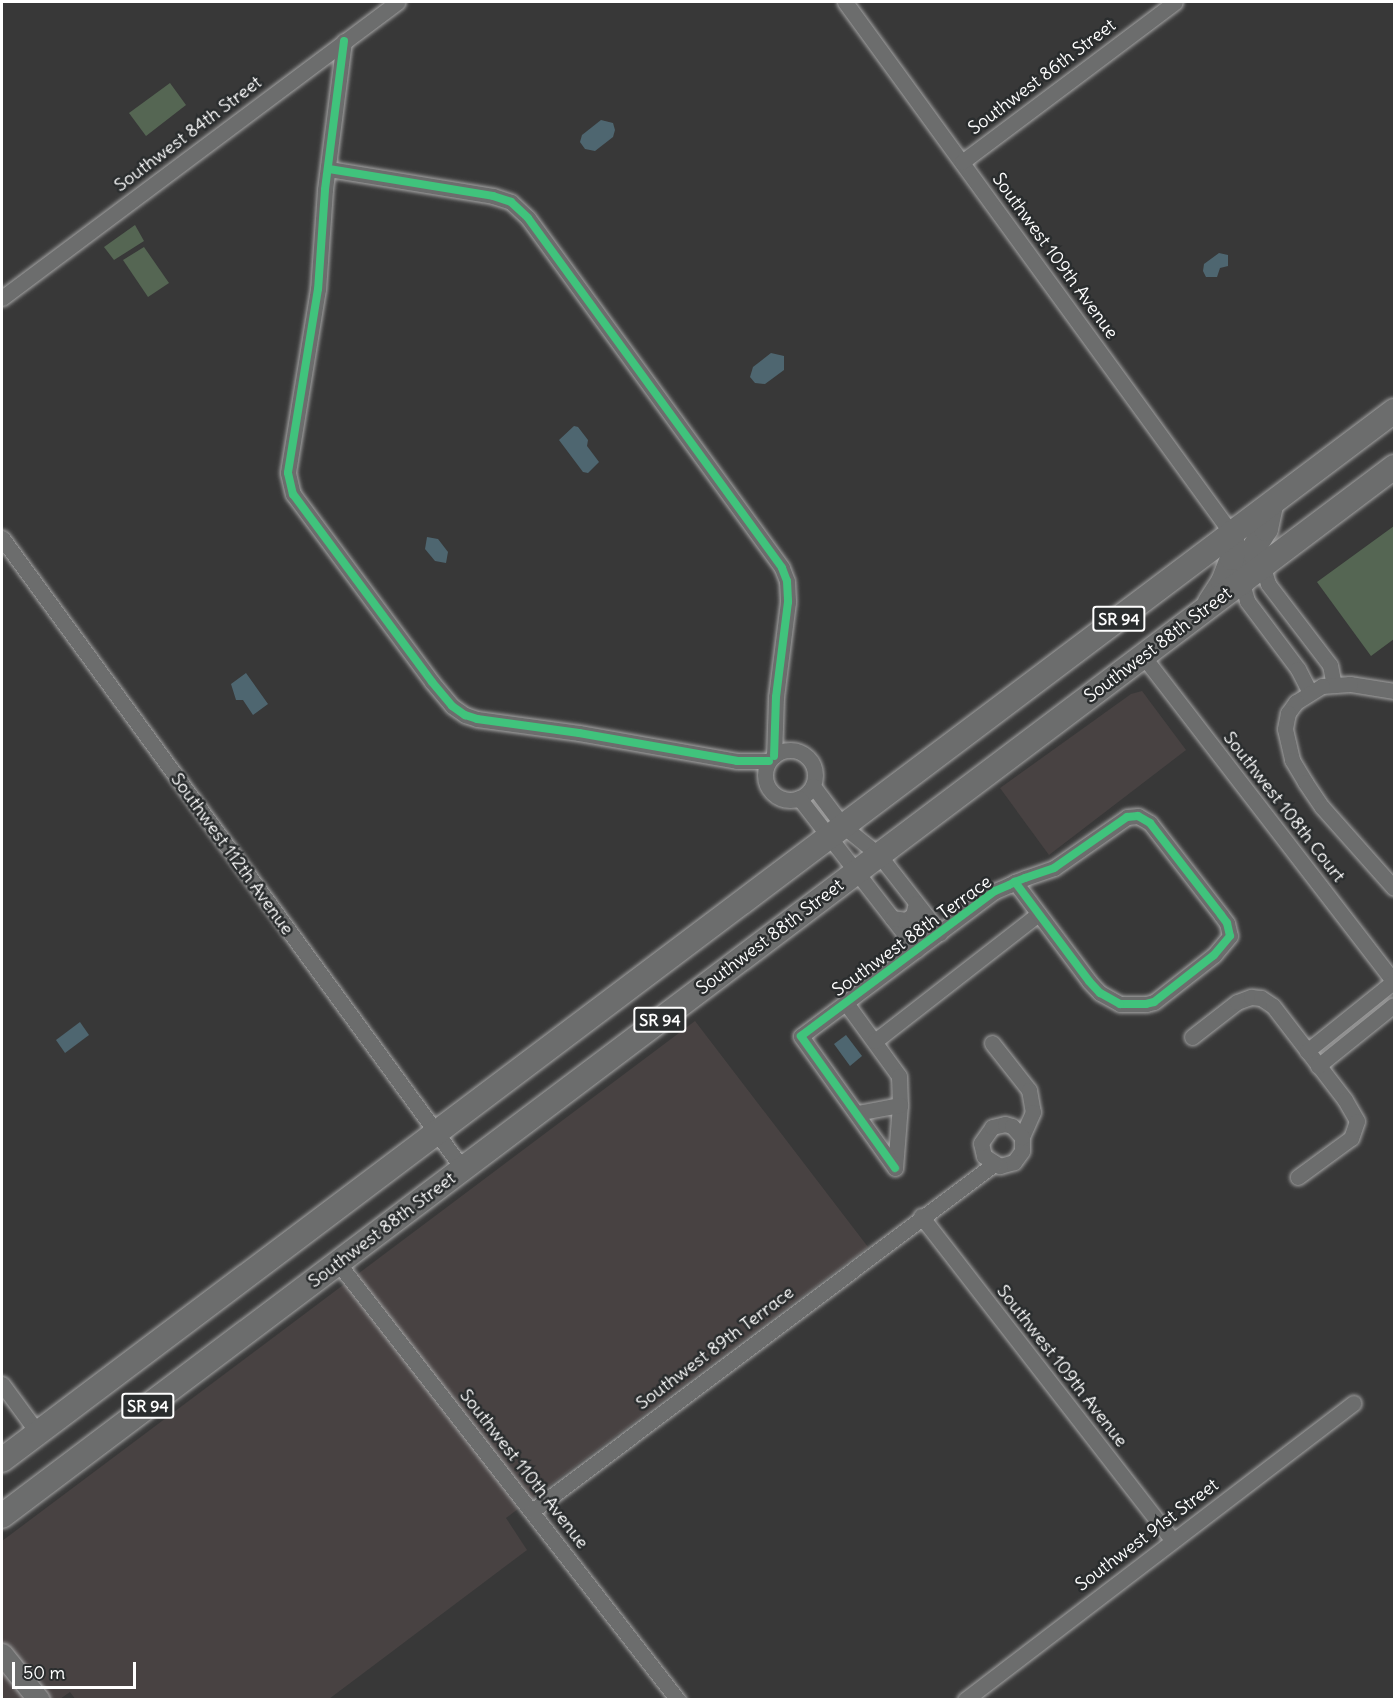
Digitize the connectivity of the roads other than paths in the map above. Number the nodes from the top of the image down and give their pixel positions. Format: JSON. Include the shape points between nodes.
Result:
{"nodes":[{"id":1,"x":397,"y":2,"type":"edge"},
{"id":2,"x":845,"y":2,"type":"edge"},
{"id":3,"x":1175,"y":2,"type":"edge"},
{"id":4,"x":344,"y":41,"type":"junction"},
{"id":5,"x":962,"y":162,"type":"junction"},
{"id":6,"x":329,"y":169,"type":"junction"},
{"id":7,"x":2,"y":298,"type":"edge"},
{"id":8,"x":1395,"y":411,"type":"edge"},
{"id":9,"x":1395,"y":467,"type":"edge"},
{"id":10,"x":1271,"y":505,"type":"junction"},
{"id":11,"x":1232,"y":534,"type":"junction"},
{"id":12,"x":2,"y":538,"type":"edge"},
{"id":13,"x":1266,"y":564,"type":"junction"},
{"id":14,"x":1242,"y":582,"type":"junction"},
{"id":15,"x":1206,"y":609,"type":"junction"},
{"id":16,"x":1306,"y":634,"type":"junction"},
{"id":17,"x":1283,"y":649,"type":"junction"},
{"id":18,"x":1143,"y":656,"type":"junction"},
{"id":19,"x":1334,"y":685,"type":"junction"},
{"id":20,"x":1395,"y":690,"type":"edge"},
{"id":21,"x":1309,"y":692,"type":"junction"},
{"id":22,"x":772,"y":758,"type":"junction"},
{"id":23,"x":813,"y":786,"type":"junction"},
{"id":24,"x":799,"y":798,"type":"junction"},
{"id":25,"x":836,"y":831,"type":"junction"},
{"id":26,"x":879,"y":855,"type":"junction"},
{"id":27,"x":857,"y":872,"type":"junction"},
{"id":28,"x":1015,"y":882,"type":"junction"},
{"id":29,"x":1395,"y":888,"type":"edge"},
{"id":30,"x":916,"y":903,"type":"junction"},
{"id":31,"x":1038,"y":914,"type":"junction"},
{"id":32,"x":892,"y":918,"type":"junction"},
{"id":33,"x":940,"y":933,"type":"junction"},
{"id":34,"x":917,"y":950,"type":"junction"},
{"id":35,"x":1394,"y":981,"type":"edge"},
{"id":36,"x":846,"y":1004,"type":"junction"},
{"id":37,"x":1395,"y":1005,"type":"edge"},
{"id":38,"x":1360,"y":1008,"type":"junction"},
{"id":39,"x":1371,"y":1023,"type":"junction"},
{"id":40,"x":1192,"y":1037,"type":"dead end"},
{"id":41,"x":875,"y":1041,"type":"junction"},
{"id":42,"x":992,"y":1044,"type":"dead end"},
{"id":43,"x":1307,"y":1051,"type":"junction"},
{"id":44,"x":1318,"y":1066,"type":"junction"},
{"id":45,"x":900,"y":1105,"type":"junction"},
{"id":46,"x":857,"y":1113,"type":"junction"},
{"id":47,"x":436,"y":1132,"type":"junction"},
{"id":48,"x":1022,"y":1137,"type":"junction"},
{"id":49,"x":994,"y":1164,"type":"junction"},
{"id":50,"x":463,"y":1169,"type":"junction"},
{"id":51,"x":1298,"y":1177,"type":"dead end"},
{"id":52,"x":921,"y":1216,"type":"junction"},
{"id":53,"x":338,"y":1263,"type":"junction"},
{"id":54,"x":2,"y":1384,"type":"edge"},
{"id":55,"x":1354,"y":1403,"type":"dead end"},
{"id":56,"x":38,"y":1433,"type":"junction"},
{"id":57,"x":2,"y":1460,"type":"edge"},
{"id":58,"x":532,"y":1511,"type":"junction"},
{"id":59,"x":2,"y":1516,"type":"edge"},
{"id":60,"x":1172,"y":1540,"type":"junction"},
{"id":61,"x":2,"y":1654,"type":"edge"},
{"id":62,"x":39,"y":1700,"type":"edge"},
{"id":63,"x":678,"y":1700,"type":"edge"},
{"id":64,"x":965,"y":1700,"type":"edge"}],
"edges":[{"from":1,"to":4,"type":"street","name":"Southwest 84th Street"},
{"from":2,"to":5,"type":"street","name":"Southwest 109th Avenue"},
{"from":3,"to":5,"type":"street","name":"Southwest 86th Street"},
{"from":4,"to":6,"type":"street"},
{"from":4,"to":7,"type":"street","name":"Southwest 84th Street"},
{"from":5,"to":11,"type":"street","name":"Southwest 109th Avenue"},
{"from":6,"to":22,"type":"street","via":[[493,196],[511,202],[528,218],[784,572],[788,602]]},
{"from":6,"to":22,"type":"street","via":[[318,289],[288,473],[293,494],[432,682],[453,706],[477,719],[737,761]]},
{"from":8,"to":10,"type":"main road","number":"SR 94"},
{"from":9,"to":13,"type":"main road","name":"Southwest 88th Street","number":"SR 94"},
{"from":10,"to":11,"type":"main road","number":"SR 94"},
{"from":10,"to":14,"type":"main road","via":[[1266,529],[1252,551]]},
{"from":11,"to":15,"type":"main road","via":[[1232,558]]},
{"from":11,"to":25,"type":"main road","number":"SR 94"},
{"from":12,"to":47,"type":"street","name":"Southwest 112th Avenue"},
{"from":13,"to":14,"type":"main road","name":"Southwest 88th Street","number":"SR 94"},
{"from":13,"to":16,"type":"street","via":[[1268,584]]},
{"from":14,"to":15,"type":"main road","name":"Southwest 88th Street","number":"SR 94"},
{"from":14,"to":17,"type":"street","via":[[1247,601]]},
{"from":15,"to":18,"type":"main road","name":"Southwest 88th Street","number":"SR 94"},
{"from":16,"to":17,"type":"street"},
{"from":16,"to":19,"type":"street","via":[[1329,665]]},
{"from":17,"to":21,"type":"street"},
{"from":18,"to":26,"type":"main road","name":"Southwest 88th Street","number":"SR 94"},
{"from":18,"to":35,"type":"street","name":"Southwest 108th Court"},
{"from":19,"to":20,"type":"street"},
{"from":19,"to":21,"type":"street"},
{"from":21,"to":29,"type":"street","via":[[1292,707],[1286,721],[1292,760],[1322,807]]},
{"from":22,"to":23,"type":"street","via":[[788,750],[809,757],[815,771]]},
{"from":22,"to":24,"type":"street","via":[[765,776],[771,790],[784,799]]},
{"from":23,"to":24,"type":"street"},
{"from":23,"to":25,"type":"street"},
{"from":24,"to":25,"type":"street"},
{"from":25,"to":26,"type":"street"},
{"from":25,"to":27,"type":"street"},
{"from":25,"to":47,"type":"main road","number":"SR 94"},
{"from":26,"to":27,"type":"main road","name":"Southwest 88th Street","number":"SR 94"},
{"from":26,"to":30,"type":"street"},
{"from":27,"to":32,"type":"street"},
{"from":27,"to":50,"type":"main road","name":"Southwest 88th Street","number":"SR 94"},
{"from":28,"to":31,"type":"street"},
{"from":28,"to":31,"type":"street","name":"Southwest 88th Terrace","via":[[1054,868],[1127,817],[1138,816],[1150,823],[1221,915],[1230,936],[1214,955],[1154,1002],[1120,1004],[1100,993]]},
{"from":28,"to":33,"type":"street","name":"Southwest 88th Terrace","via":[[995,891]]},
{"from":30,"to":32,"type":"street","via":[[913,915],[906,920]]},
{"from":30,"to":33,"type":"street"},
{"from":31,"to":41,"type":"street"},
{"from":32,"to":34,"type":"street"},
{"from":33,"to":34,"type":"street","name":"Southwest 88th Terrace"},
{"from":34,"to":36,"type":"street","name":"Southwest 88th Terrace"},
{"from":35,"to":38,"type":"street"},
{"from":36,"to":41,"type":"street"},
{"from":36,"to":46,"type":"street","name":"Southwest 88th Terrace","via":[[801,1036]]},
{"from":37,"to":39,"type":"street"},
{"from":38,"to":39,"type":"street"},
{"from":38,"to":43,"type":"street"},
{"from":39,"to":44,"type":"street"},
{"from":40,"to":43,"type":"street","via":[[1237,1002],[1251,996],[1273,1006]]},
{"from":41,"to":45,"type":"street","via":[[899,1076]]},
{"from":42,"to":48,"type":"street","via":[[1032,1097],[1033,1112]]},
{"from":43,"to":44,"type":"street"},
{"from":44,"to":51,"type":"street","via":[[1355,1116],[1356,1126],[1347,1143]]},
{"from":45,"to":46,"type":"street"},
{"from":45,"to":46,"type":"street","via":[[895,1167]]},
{"from":47,"to":50,"type":"street","name":"Southwest 112th Avenue"},
{"from":47,"to":56,"type":"main road","number":"SR 94"},
{"from":48,"to":49,"type":"street","via":[[1023,1151],[1019,1157],[1007,1165]]},
{"from":48,"to":49,"type":"street","via":[[1005,1124],[987,1131],[982,1150]]},
{"from":49,"to":52,"type":"street","name":"Southwest 89th Terrace"},
{"from":50,"to":53,"type":"main road","name":"Southwest 88th Street","number":"SR 94"},
{"from":52,"to":58,"type":"street","name":"Southwest 89th Terrace"},
{"from":52,"to":60,"type":"street","name":"Southwest 109th Avenue"},
{"from":53,"to":58,"type":"street","name":"Southwest 110th Avenue"},
{"from":53,"to":59,"type":"main road","name":"Southwest 88th Street","number":"SR 94"},
{"from":54,"to":56,"type":"street"},
{"from":55,"to":60,"type":"street","name":"Southwest 91st Street"},
{"from":56,"to":57,"type":"main road","number":"SR 94"},
{"from":58,"to":63,"type":"street","name":"Southwest 110th Avenue"},
{"from":60,"to":64,"type":"street","name":"Southwest 91st Street"},
{"from":61,"to":62,"type":"street"}]}
